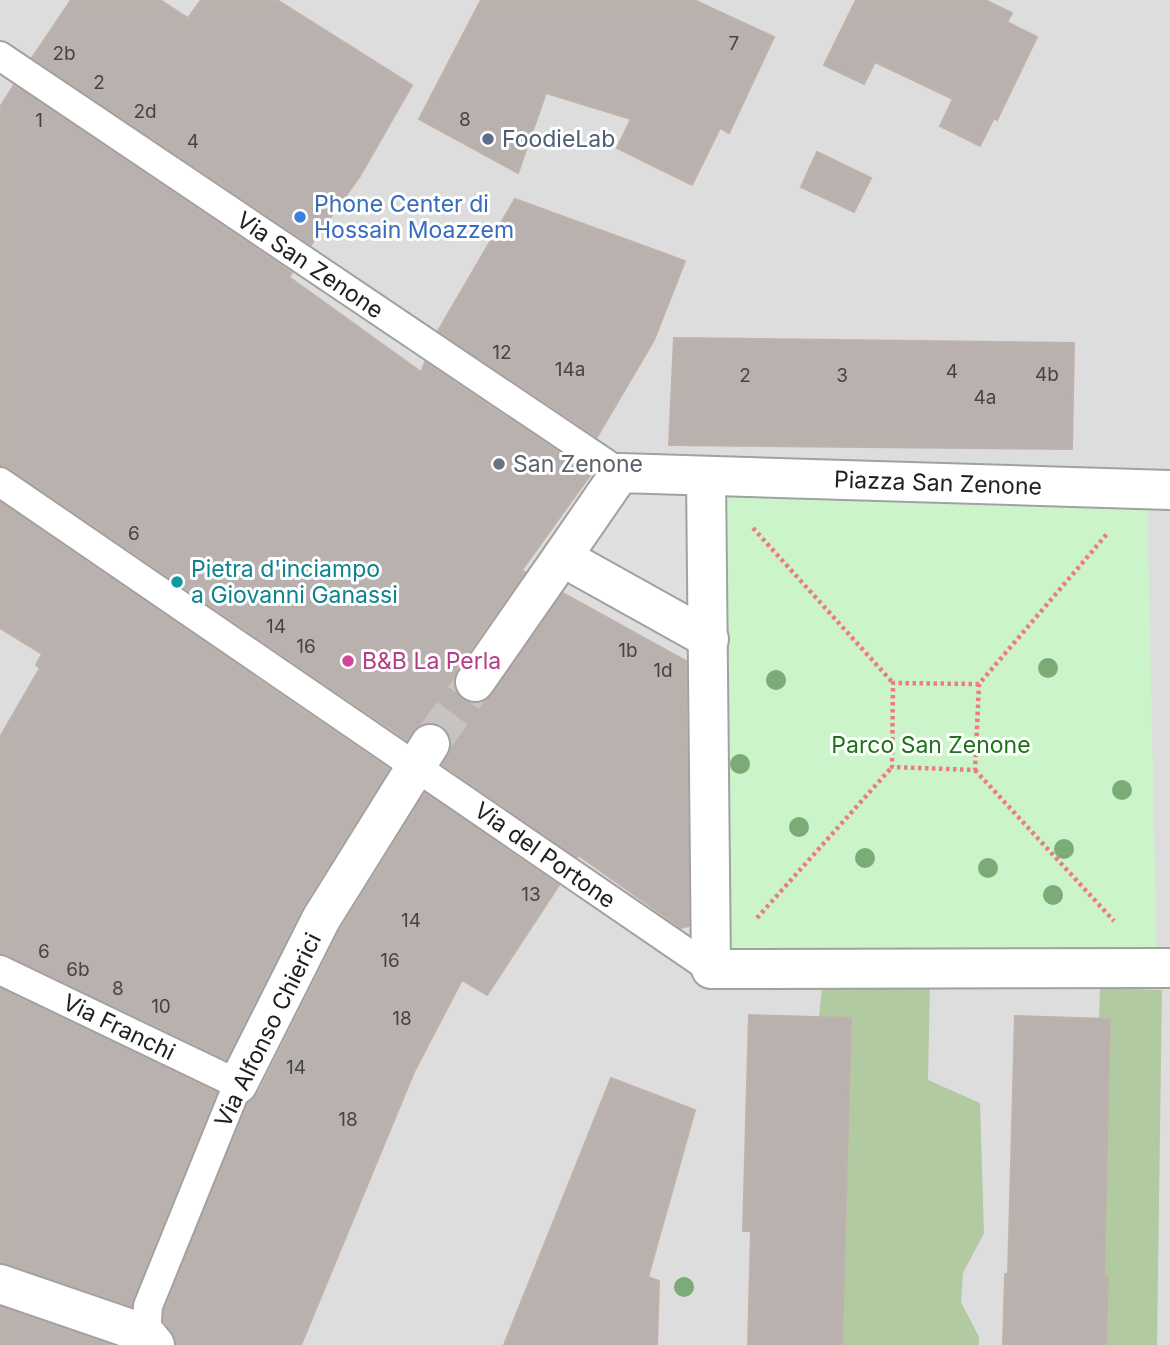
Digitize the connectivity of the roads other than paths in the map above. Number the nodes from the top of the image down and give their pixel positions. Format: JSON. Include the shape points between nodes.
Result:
{"nodes":[{"id":1,"x":0,"y":56,"type":"edge"},
{"id":2,"x":620,"y":473,"type":"junction"},
{"id":3,"x":706,"y":476,"type":"junction"},
{"id":4,"x":0,"y":482,"type":"edge"},
{"id":5,"x":1158,"y":489,"type":"edge"},
{"id":6,"x":562,"y":557,"type":"junction"},
{"id":7,"x":709,"y":639,"type":"junction"},
{"id":8,"x":475,"y":682,"type":"tunnel mouth"},
{"id":9,"x":422,"y":754,"type":"junction"},
{"id":10,"x":1164,"y":968,"type":"edge"},
{"id":11,"x":711,"y":969,"type":"junction"},
{"id":12,"x":0,"y":970,"type":"edge"},
{"id":13,"x":238,"y":1084,"type":"junction"},
{"id":14,"x":0,"y":1284,"type":"edge"},
{"id":15,"x":151,"y":1339,"type":"edge"}],
"edges":[{"from":1,"to":2,"type":"lane","name":"Via San Zenone"},
{"from":2,"to":3,"type":"street","name":"Piazza San Zenone"},
{"from":2,"to":6,"type":"street"},
{"from":3,"to":5,"type":"street","name":"Piazza San Zenone"},
{"from":3,"to":7,"type":"street"},
{"from":4,"to":9,"type":"lane","name":"Via del Portone"},
{"from":6,"to":7,"type":"street"},
{"from":6,"to":8,"type":"street"},
{"from":7,"to":11,"type":"street"},
{"from":9,"to":11,"type":"lane","name":"Via del Portone"},
{"from":9,"to":13,"type":"street","name":"Via Alfonso Chierici","via":[[321,919]]},
{"from":10,"to":11,"type":"street"},
{"from":12,"to":13,"type":"lane","name":"Via Franchi"},
{"from":13,"to":15,"type":"lane","name":"Via Alfonso Chierici","via":[[148,1306]]},
{"from":14,"to":15,"type":"street"}]}
